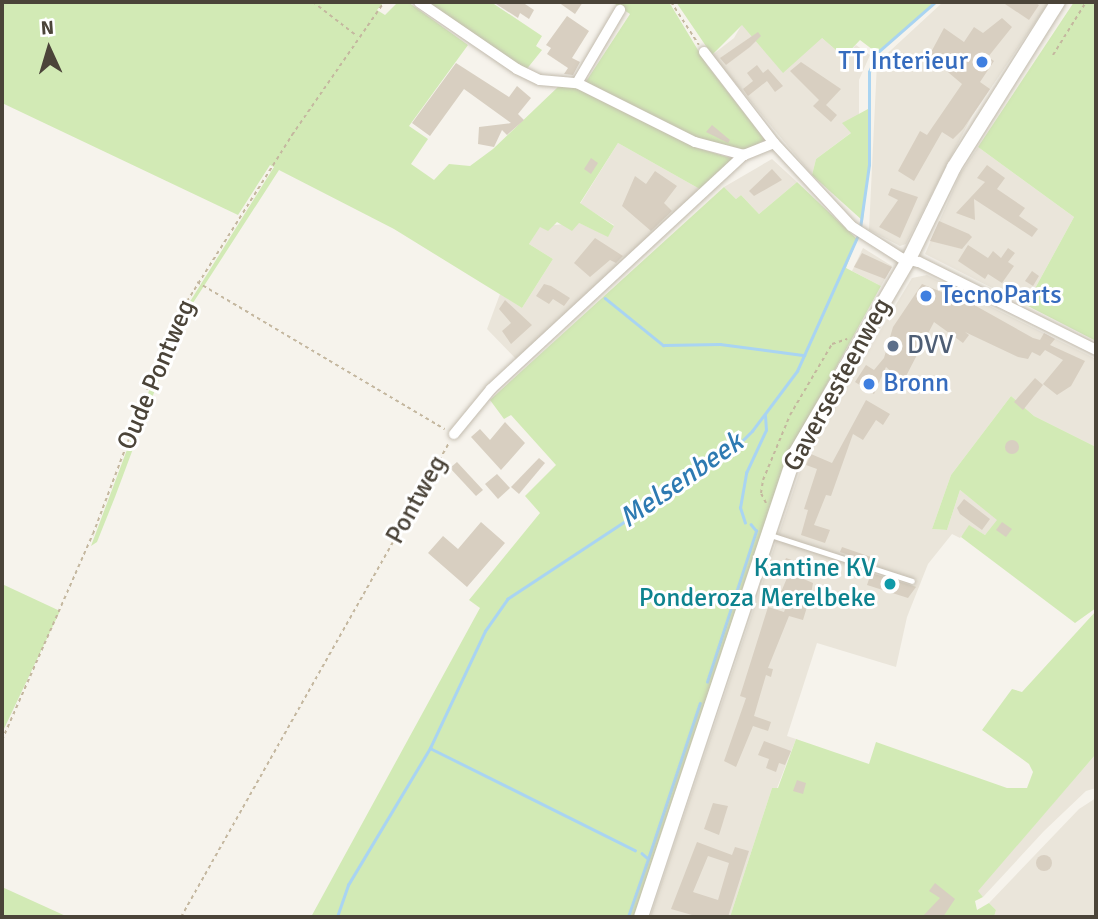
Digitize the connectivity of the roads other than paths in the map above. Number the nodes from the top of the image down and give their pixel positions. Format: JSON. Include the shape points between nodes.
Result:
{"nodes":[{"id":1,"x":419,"y":2,"type":"edge"},
{"id":2,"x":1058,"y":2,"type":"edge"},
{"id":3,"x":620,"y":10,"type":"dead end"},
{"id":4,"x":704,"y":52,"type":"road end"},
{"id":5,"x":577,"y":83,"type":"junction"},
{"id":6,"x":774,"y":144,"type":"junction"},
{"id":7,"x":744,"y":155,"type":"junction"},
{"id":8,"x":909,"y":259,"type":"junction"},
{"id":9,"x":1096,"y":350,"type":"edge"},
{"id":10,"x":454,"y":434,"type":"road end"},
{"id":11,"x":767,"y":534,"type":"junction"},
{"id":12,"x":912,"y":581,"type":"dead end"},
{"id":13,"x":641,"y":917,"type":"edge"}],
"edges":[{"from":1,"to":5,"type":"street","via":[[517,69],[540,80]]},
{"from":2,"to":8,"type":"street","name":"Gaversesteenweg","via":[[954,167]]},
{"from":3,"to":5,"type":"street"},
{"from":4,"to":6,"type":"street"},
{"from":5,"to":7,"type":"street","via":[[695,142]]},
{"from":6,"to":7,"type":"street","name":"Pontweg"},
{"from":6,"to":8,"type":"street","via":[[851,226]]},
{"from":7,"to":10,"type":"street","name":"Pontweg","via":[[491,389]]},
{"from":8,"to":9,"type":"street"},
{"from":8,"to":11,"type":"street","name":"Gaversesteenweg","via":[[795,454]]},
{"from":11,"to":12,"type":"lane"},
{"from":11,"to":13,"type":"street","name":"Gaversesteenweg"}]}
